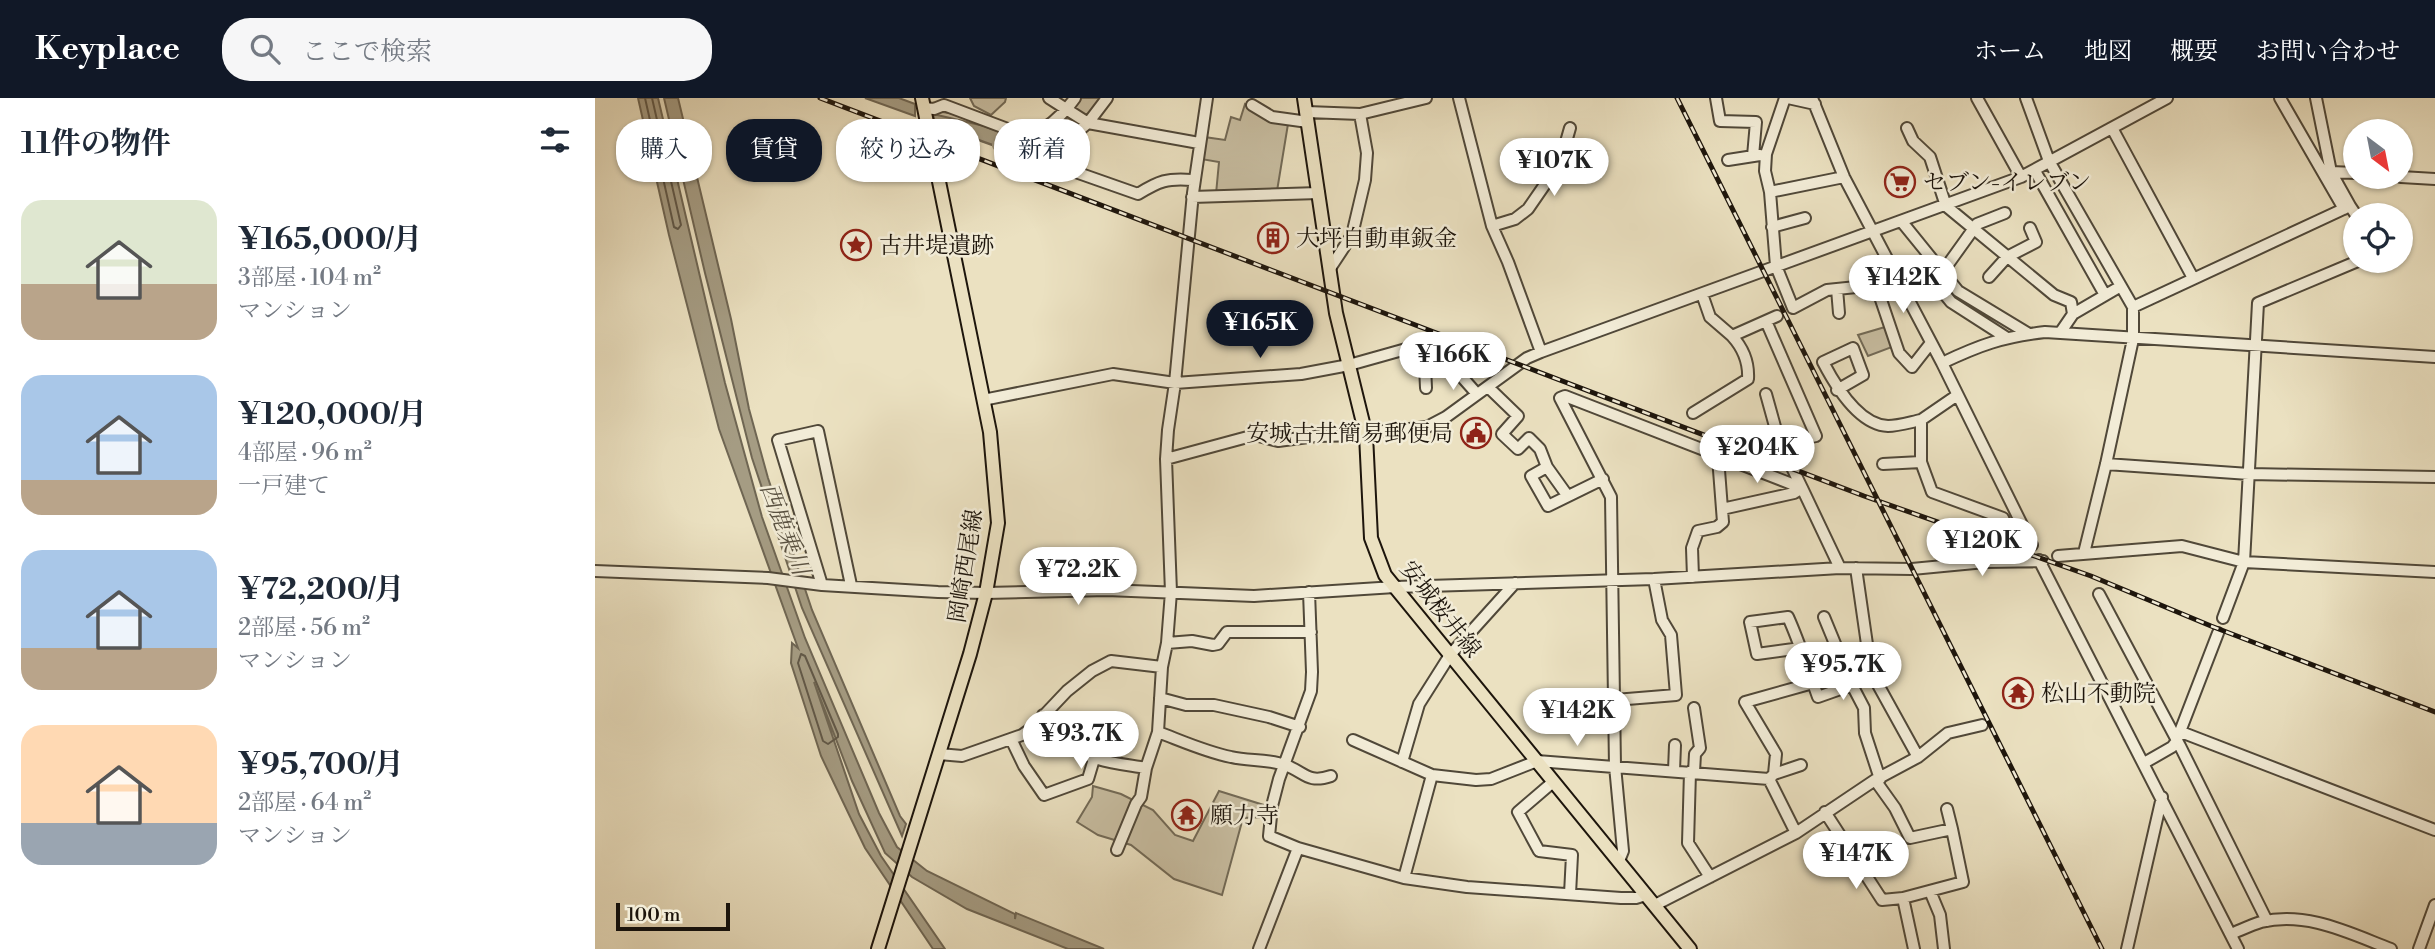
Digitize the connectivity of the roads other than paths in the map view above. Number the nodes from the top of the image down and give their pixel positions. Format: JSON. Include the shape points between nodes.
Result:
{"nodes":[{"id":1,"x":1049,"y":98,"type":"edge"},
{"id":2,"x":1075,"y":98,"type":"edge"},
{"id":3,"x":1107,"y":98,"type":"edge"},
{"id":4,"x":1207,"y":98,"type":"edge"},
{"id":5,"x":1304,"y":98,"type":"edge"},
{"id":6,"x":1426,"y":98,"type":"edge"},
{"id":7,"x":1459,"y":98,"type":"edge"},
{"id":8,"x":1716,"y":98,"type":"edge"},
{"id":9,"x":1787,"y":98,"type":"edge"},
{"id":10,"x":1977,"y":98,"type":"edge"},
{"id":11,"x":2026,"y":98,"type":"edge"},
{"id":12,"x":2280,"y":98,"type":"edge"},
{"id":13,"x":2316,"y":98,"type":"edge"},
{"id":14,"x":2164,"y":99,"type":"edge"},
{"id":15,"x":1814,"y":101,"type":"edge"},
{"id":16,"x":1252,"y":105,"type":"dead end"},
{"id":17,"x":1067,"y":109,"type":"junction"},
{"id":18,"x":925,"y":111,"type":"edge"},
{"id":19,"x":1360,"y":114,"type":"junction"},
{"id":20,"x":1308,"y":117,"type":"junction"},
{"id":21,"x":1082,"y":119,"type":"edge"},
{"id":22,"x":1090,"y":120,"type":"edge"},
{"id":23,"x":1090,"y":123,"type":"edge"},
{"id":24,"x":1570,"y":128,"type":"dead end"},
{"id":25,"x":1907,"y":128,"type":"dead end"},
{"id":26,"x":2112,"y":128,"type":"junction"},
{"id":27,"x":1199,"y":143,"type":"junction"},
{"id":28,"x":1766,"y":155,"type":"junction"},
{"id":29,"x":1753,"y":156,"type":"junction"},
{"id":30,"x":1728,"y":160,"type":"dead end"},
{"id":31,"x":2049,"y":161,"type":"junction"},
{"id":32,"x":2035,"y":171,"type":"junction"},
{"id":33,"x":2331,"y":172,"type":"junction"},
{"id":34,"x":2343,"y":172,"type":"edge"},
{"id":35,"x":1090,"y":177,"type":"edge"},
{"id":36,"x":1845,"y":177,"type":"junction"},
{"id":37,"x":2021,"y":177,"type":"junction"},
{"id":38,"x":2413,"y":178,"type":"edge"},
{"id":39,"x":2435,"y":179,"type":"edge"},
{"id":40,"x":1192,"y":180,"type":"dead end"},
{"id":41,"x":1770,"y":192,"type":"junction"},
{"id":42,"x":1319,"y":193,"type":"junction"},
{"id":43,"x":1192,"y":197,"type":"junction"},
{"id":44,"x":2346,"y":203,"type":"edge"},
{"id":45,"x":2346,"y":203,"type":"edge"},
{"id":46,"x":1947,"y":206,"type":"junction"},
{"id":47,"x":2005,"y":213,"type":"dead end"},
{"id":48,"x":2343,"y":213,"type":"edge"},
{"id":49,"x":1805,"y":218,"type":"dead end"},
{"id":50,"x":1902,"y":222,"type":"junction"},
{"id":51,"x":1492,"y":226,"type":"junction"},
{"id":52,"x":1772,"y":227,"type":"junction"},
{"id":53,"x":2030,"y":228,"type":"dead end"},
{"id":54,"x":1972,"y":229,"type":"junction"},
{"id":55,"x":1872,"y":232,"type":"junction"},
{"id":56,"x":2007,"y":257,"type":"junction"},
{"id":57,"x":1776,"y":266,"type":"junction"},
{"id":58,"x":2343,"y":267,"type":"edge"},
{"id":59,"x":1941,"y":268,"type":"junction"},
{"id":60,"x":1329,"y":270,"type":"junction"},
{"id":61,"x":1929,"y":275,"type":"junction"},
{"id":62,"x":1989,"y":277,"type":"dead end"},
{"id":63,"x":2193,"y":278,"type":"junction"},
{"id":64,"x":1898,"y":281,"type":"junction"},
{"id":65,"x":1876,"y":285,"type":"junction"},
{"id":66,"x":2121,"y":286,"type":"junction"},
{"id":67,"x":1837,"y":289,"type":"junction"},
{"id":68,"x":1702,"y":294,"type":"junction"},
{"id":69,"x":2105,"y":295,"type":"junction"},
{"id":70,"x":2133,"y":307,"type":"junction"},
{"id":71,"x":1839,"y":313,"type":"dead end"},
{"id":72,"x":2073,"y":314,"type":"junction"},
{"id":73,"x":2060,"y":333,"type":"junction"},
{"id":74,"x":2029,"y":334,"type":"junction"},
{"id":75,"x":1732,"y":336,"type":"junction"},
{"id":76,"x":2007,"y":338,"type":"junction"},
{"id":77,"x":2133,"y":338,"type":"junction"},
{"id":78,"x":1424,"y":343,"type":"junction"},
{"id":79,"x":1930,"y":344,"type":"junction"},
{"id":80,"x":2254,"y":346,"type":"junction"},
{"id":81,"x":1541,"y":352,"type":"junction"},
{"id":82,"x":2435,"y":357,"type":"edge"},
{"id":83,"x":1942,"y":363,"type":"junction"},
{"id":84,"x":1349,"y":365,"type":"junction"},
{"id":85,"x":1175,"y":383,"type":"junction"},
{"id":86,"x":1488,"y":387,"type":"junction"},
{"id":87,"x":1426,"y":388,"type":"dead end"},
{"id":88,"x":1837,"y":390,"type":"dead end"},
{"id":89,"x":1478,"y":394,"type":"junction"},
{"id":90,"x":1766,"y":394,"type":"dead end"},
{"id":91,"x":1957,"y":396,"type":"junction"},
{"id":92,"x":983,"y":400,"type":"junction"},
{"id":93,"x":1693,"y":413,"type":"dead end"},
{"id":94,"x":1921,"y":420,"type":"junction"},
{"id":95,"x":1366,"y":435,"type":"junction"},
{"id":96,"x":1784,"y":443,"type":"junction"},
{"id":97,"x":1718,"y":457,"type":"junction"},
{"id":98,"x":1166,"y":459,"type":"junction"},
{"id":99,"x":1921,"y":462,"type":"junction"},
{"id":100,"x":1883,"y":464,"type":"dead end"},
{"id":101,"x":2106,"y":464,"type":"junction"},
{"id":102,"x":1547,"y":467,"type":"junction"},
{"id":103,"x":2249,"y":474,"type":"junction"},
{"id":104,"x":2435,"y":477,"type":"edge"},
{"id":105,"x":1603,"y":479,"type":"junction"},
{"id":106,"x":1802,"y":488,"type":"junction"},
{"id":107,"x":1567,"y":495,"type":"junction"},
{"id":108,"x":1723,"y":509,"type":"junction"},
{"id":109,"x":2032,"y":545,"type":"dead end"},
{"id":110,"x":2084,"y":552,"type":"junction"},
{"id":111,"x":2058,"y":555,"type":"dead end"},
{"id":112,"x":1985,"y":562,"type":"junction"},
{"id":113,"x":2244,"y":562,"type":"junction"},
{"id":114,"x":1840,"y":568,"type":"junction"},
{"id":115,"x":1856,"y":568,"type":"junction"},
{"id":116,"x":595,"y":571,"type":"edge"},
{"id":117,"x":2435,"y":572,"type":"edge"},
{"id":118,"x":1693,"y":577,"type":"junction"},
{"id":119,"x":1654,"y":579,"type":"junction"},
{"id":120,"x":1612,"y":580,"type":"junction"},
{"id":121,"x":1515,"y":583,"type":"junction"},
{"id":122,"x":822,"y":585,"type":"junction"},
{"id":123,"x":851,"y":585,"type":"junction"},
{"id":124,"x":1395,"y":587,"type":"junction"},
{"id":125,"x":1171,"y":592,"type":"junction"},
{"id":126,"x":1309,"y":592,"type":"junction"},
{"id":127,"x":986,"y":593,"type":"junction"},
{"id":128,"x":2099,"y":594,"type":"dead end"},
{"id":129,"x":1824,"y":617,"type":"dead end"},
{"id":130,"x":2223,"y":618,"type":"dead end"},
{"id":131,"x":1311,"y":632,"type":"junction"},
{"id":132,"x":2218,"y":633,"type":"dead end"},
{"id":133,"x":1167,"y":643,"type":"junction"},
{"id":134,"x":1801,"y":648,"type":"junction"},
{"id":135,"x":1450,"y":655,"type":"junction"},
{"id":136,"x":1162,"y":667,"type":"junction"},
{"id":137,"x":1813,"y":683,"type":"junction"},
{"id":138,"x":1852,"y":685,"type":"junction"},
{"id":139,"x":1160,"y":698,"type":"junction"},
{"id":140,"x":1615,"y":700,"type":"junction"},
{"id":141,"x":1694,"y":708,"type":"dead end"},
{"id":142,"x":1043,"y":715,"type":"junction"},
{"id":143,"x":1982,"y":724,"type":"dead end"},
{"id":144,"x":1300,"y":727,"type":"junction"},
{"id":145,"x":1158,"y":732,"type":"junction"},
{"id":146,"x":2178,"y":737,"type":"junction"},
{"id":147,"x":1011,"y":739,"type":"junction"},
{"id":148,"x":1353,"y":740,"type":"dead end"},
{"id":149,"x":1675,"y":745,"type":"dead end"},
{"id":150,"x":939,"y":754,"type":"junction"},
{"id":151,"x":1918,"y":757,"type":"junction"},
{"id":152,"x":1094,"y":759,"type":"junction"},
{"id":153,"x":1537,"y":761,"type":"junction"},
{"id":154,"x":1402,"y":762,"type":"junction"},
{"id":155,"x":2144,"y":763,"type":"junction"},
{"id":156,"x":1285,"y":765,"type":"junction"},
{"id":157,"x":1801,"y":765,"type":"dead end"},
{"id":158,"x":1615,"y":766,"type":"junction"},
{"id":159,"x":1146,"y":768,"type":"junction"},
{"id":160,"x":1674,"y":771,"type":"junction"},
{"id":161,"x":1692,"y":772,"type":"junction"},
{"id":162,"x":1431,"y":775,"type":"junction"},
{"id":163,"x":1331,"y":776,"type":"dead end"},
{"id":164,"x":1771,"y":777,"type":"junction"},
{"id":165,"x":1877,"y":780,"type":"junction"},
{"id":166,"x":1553,"y":782,"type":"junction"},
{"id":167,"x":2162,"y":797,"type":"junction"},
{"id":168,"x":1947,"y":809,"type":"dead end"},
{"id":169,"x":1825,"y":812,"type":"junction"},
{"id":170,"x":1952,"y":829,"type":"junction"},
{"id":171,"x":2435,"y":831,"type":"edge"},
{"id":172,"x":1795,"y":833,"type":"junction"},
{"id":173,"x":1298,"y":848,"type":"junction"},
{"id":174,"x":1117,"y":850,"type":"dead end"},
{"id":175,"x":1619,"y":861,"type":"junction"},
{"id":176,"x":1710,"y":877,"type":"junction"},
{"id":177,"x":1404,"y":878,"type":"junction"},
{"id":178,"x":1930,"y":891,"type":"junction"},
{"id":179,"x":1570,"y":894,"type":"junction"},
{"id":180,"x":1903,"y":898,"type":"junction"},
{"id":181,"x":1651,"y":900,"type":"junction"},
{"id":182,"x":2435,"y":905,"type":"edge"},
{"id":183,"x":2267,"y":922,"type":"junction"},
{"id":184,"x":2231,"y":934,"type":"junction"},
{"id":185,"x":878,"y":949,"type":"edge"},
{"id":186,"x":1259,"y":949,"type":"edge"},
{"id":187,"x":1690,"y":949,"type":"edge"},
{"id":188,"x":1914,"y":949,"type":"edge"},
{"id":189,"x":1944,"y":949,"type":"edge"},
{"id":190,"x":2127,"y":949,"type":"edge"},
{"id":191,"x":2238,"y":949,"type":"edge"},
{"id":192,"x":2392,"y":949,"type":"edge"},
{"id":193,"x":2419,"y":949,"type":"edge"}],
"edges":[{"from":1,"to":17,"type":"street"},
{"from":2,"to":17,"type":"street"},
{"from":3,"to":22,"type":"street"},
{"from":4,"to":27,"type":"street"},
{"from":5,"to":20,"type":"main road","name":"安城桜井線"},
{"from":6,"to":19,"type":"street"},
{"from":7,"to":51,"type":"street"},
{"from":8,"to":29,"type":"street","via":[[1720,121],[1756,122]]},
{"from":9,"to":15,"type":"street"},
{"from":9,"to":28,"type":"street"},
{"from":10,"to":37,"type":"street"},
{"from":11,"to":31,"type":"street"},
{"from":12,"to":44,"type":"street"},
{"from":13,"to":33,"type":"street"},
{"from":14,"to":26,"type":"street"},
{"from":15,"to":36,"type":"street"},
{"from":16,"to":20,"type":"street","via":[[1272,117]]},
{"from":17,"to":18,"type":"street","via":[[1029,137],[944,105]]},
{"from":17,"to":21,"type":"street"},
{"from":18,"to":92,"type":"main road","name":"岡崎西尾線"},
{"from":19,"to":20,"type":"street"},
{"from":19,"to":60,"type":"street","via":[[1367,153],[1365,180],[1352,235]]},
{"from":20,"to":42,"type":"main road","name":"安城桜井線"},
{"from":23,"to":27,"type":"street"},
{"from":24,"to":51,"type":"street","via":[[1548,180],[1528,209]]},
{"from":25,"to":46,"type":"street","via":[[1930,157]]},
{"from":26,"to":31,"type":"street"},
{"from":26,"to":63,"type":"street"},
{"from":27,"to":43,"type":"street"},
{"from":28,"to":29,"type":"street"},
{"from":28,"to":41,"type":"street"},
{"from":29,"to":30,"type":"street"},
{"from":31,"to":32,"type":"street"},
{"from":31,"to":66,"type":"street"},
{"from":32,"to":37,"type":"street"},
{"from":32,"to":69,"type":"street"},
{"from":33,"to":34,"type":"street"},
{"from":33,"to":45,"type":"street"},
{"from":35,"to":40,"type":"street","via":[[1138,194],[1171,178]]},
{"from":36,"to":41,"type":"street"},
{"from":36,"to":55,"type":"street"},
{"from":37,"to":46,"type":"street"},
{"from":38,"to":39,"type":"street"},
{"from":41,"to":52,"type":"street"},
{"from":42,"to":43,"type":"street"},
{"from":42,"to":60,"type":"main road","name":"安城桜井線"},
{"from":43,"to":85,"type":"street"},
{"from":46,"to":50,"type":"street"},
{"from":46,"to":54,"type":"street"},
{"from":47,"to":54,"type":"street"},
{"from":48,"to":63,"type":"street"},
{"from":49,"to":52,"type":"street"},
{"from":50,"to":55,"type":"street"},
{"from":50,"to":59,"type":"street"},
{"from":51,"to":81,"type":"street"},
{"from":52,"to":57,"type":"street"},
{"from":53,"to":56,"type":"street","via":[[2036,242]]},
{"from":54,"to":56,"type":"street"},
{"from":54,"to":59,"type":"street"},
{"from":55,"to":57,"type":"street"},
{"from":55,"to":64,"type":"street"},
{"from":56,"to":62,"type":"street"},
{"from":56,"to":72,"type":"street","via":[[2054,295],[2071,302]]},
{"from":57,"to":67,"type":"street","via":[[1793,308]]},
{"from":57,"to":68,"type":"street"},
{"from":58,"to":80,"type":"street","via":[[2257,303]]},
{"from":59,"to":61,"type":"street"},
{"from":59,"to":74,"type":"street","via":[[1958,290]]},
{"from":60,"to":84,"type":"main road","name":"安城桜井線"},
{"from":61,"to":64,"type":"street"},
{"from":61,"to":76,"type":"street","via":[[1951,302]]},
{"from":63,"to":70,"type":"street"},
{"from":64,"to":65,"type":"street"},
{"from":64,"to":79,"type":"street"},
{"from":65,"to":67,"type":"street"},
{"from":65,"to":79,"type":"street","via":[[1899,353],[1912,367]]},
{"from":66,"to":69,"type":"street"},
{"from":66,"to":70,"type":"street"},
{"from":67,"to":71,"type":"street"},
{"from":68,"to":75,"type":"street","via":[[1710,317]]},
{"from":68,"to":81,"type":"street"},
{"from":69,"to":72,"type":"street"},
{"from":70,"to":77,"type":"street"},
{"from":72,"to":73,"type":"street"},
{"from":73,"to":74,"type":"street"},
{"from":73,"to":77,"type":"street"},
{"from":74,"to":76,"type":"street"},
{"from":75,"to":93,"type":"street","via":[[1749,367],[1748,379]]},
{"from":75,"to":96,"type":"street","via":[[1772,318],[1816,436]]},
{"from":76,"to":83,"type":"street"},
{"from":77,"to":80,"type":"street"},
{"from":77,"to":101,"type":"street"},
{"from":78,"to":84,"type":"street"},
{"from":78,"to":87,"type":"street"},
{"from":78,"to":89,"type":"street","via":[[1431,342]]},
{"from":79,"to":83,"type":"street"},
{"from":80,"to":82,"type":"street"},
{"from":80,"to":103,"type":"street"},
{"from":81,"to":86,"type":"street"},
{"from":83,"to":91,"type":"street"},
{"from":84,"to":85,"type":"street","via":[[1301,374]]},
{"from":84,"to":95,"type":"main road","name":"安城桜井線"},
{"from":85,"to":92,"type":"street","via":[[1114,374]]},
{"from":85,"to":98,"type":"street"},
{"from":86,"to":89,"type":"street"},
{"from":86,"to":102,"type":"street","via":[[1518,416],[1502,434],[1518,449],[1529,438],[1540,449]]},
{"from":88,"to":94,"type":"street","via":[[1873,423],[1889,426]]},
{"from":89,"to":95,"type":"street","via":[[1427,426]]},
{"from":90,"to":96,"type":"street","via":[[1779,441]]},
{"from":91,"to":94,"type":"street"},
{"from":91,"to":109,"type":"street"},
{"from":92,"to":127,"type":"main road","name":"岡崎西尾線","via":[[998,523]]},
{"from":94,"to":99,"type":"street"},
{"from":95,"to":98,"type":"street","via":[[1278,441],[1255,435]]},
{"from":95,"to":124,"type":"main road","name":"安城桜井線","via":[[1371,538]]},
{"from":96,"to":106,"type":"street"},
{"from":97,"to":105,"type":"street","via":[[1562,396],[1559,400]]},
{"from":97,"to":106,"type":"street"},
{"from":97,"to":108,"type":"street"},
{"from":98,"to":125,"type":"street"},
{"from":99,"to":100,"type":"street"},
{"from":99,"to":112,"type":"street","via":[[1932,492],[2003,518],[2009,532]]},
{"from":101,"to":103,"type":"street"},
{"from":101,"to":110,"type":"street"},
{"from":102,"to":107,"type":"street"},
{"from":102,"to":107,"type":"street","via":[[1531,476],[1548,506]]},
{"from":103,"to":104,"type":"street"},
{"from":103,"to":113,"type":"street"},
{"from":105,"to":107,"type":"street"},
{"from":105,"to":120,"type":"street","via":[[1611,497]]},
{"from":106,"to":108,"type":"street"},
{"from":106,"to":114,"type":"street"},
{"from":108,"to":118,"type":"street","via":[[1723,522],[1698,531],[1692,548]]},
{"from":110,"to":111,"type":"street"},
{"from":110,"to":113,"type":"street","via":[[2182,546]]},
{"from":112,"to":115,"type":"street","via":[[1912,569]]},
{"from":112,"to":155,"type":"street","via":[[2041,561]]},
{"from":113,"to":117,"type":"street"},
{"from":113,"to":130,"type":"street"},
{"from":114,"to":115,"type":"street"},
{"from":114,"to":118,"type":"street"},
{"from":115,"to":151,"type":"street","via":[[1871,672]]},
{"from":116,"to":122,"type":"street","via":[[768,578]]},
{"from":118,"to":119,"type":"street"},
{"from":119,"to":120,"type":"street"},
{"from":119,"to":140,"type":"street","via":[[1662,620],[1671,635],[1677,695]]},
{"from":120,"to":121,"type":"street"},
{"from":120,"to":140,"type":"street"},
{"from":121,"to":124,"type":"street"},
{"from":121,"to":135,"type":"street"},
{"from":122,"to":123,"type":"street"},
{"from":122,"to":123,"type":"street","via":[[778,440],[818,431]]},
{"from":123,"to":127,"type":"street"},
{"from":124,"to":126,"type":"street"},
{"from":124,"to":135,"type":"main road","name":"安城桜井線"},
{"from":125,"to":126,"type":"street","via":[[1254,596]]},
{"from":125,"to":127,"type":"street"},
{"from":125,"to":133,"type":"street"},
{"from":126,"to":131,"type":"street"},
{"from":127,"to":150,"type":"main road","name":"岡崎西尾線"},
{"from":128,"to":146,"type":"street"},
{"from":129,"to":138,"type":"street"},
{"from":131,"to":133,"type":"street","via":[[1227,632],[1213,645]]},
{"from":131,"to":144,"type":"street","via":[[1311,691]]},
{"from":132,"to":146,"type":"street"},
{"from":133,"to":136,"type":"street"},
{"from":134,"to":134,"type":"street","via":[[1788,617],[1750,622],[1757,654]]},
{"from":134,"to":137,"type":"street"},
{"from":135,"to":153,"type":"main road","name":"安城桜井線"},
{"from":135,"to":154,"type":"street","via":[[1419,704]]},
{"from":136,"to":139,"type":"street"},
{"from":136,"to":142,"type":"street","via":[[1111,661],[1092,671]]},
{"from":137,"to":138,"type":"street","via":[[1818,697]]},
{"from":137,"to":164,"type":"street","via":[[1745,702],[1776,754]]},
{"from":138,"to":165,"type":"street","via":[[1864,708]]},
{"from":139,"to":144,"type":"street","via":[[1186,705],[1214,705]]},
{"from":139,"to":145,"type":"street"},
{"from":140,"to":158,"type":"street"},
{"from":141,"to":161,"type":"street","via":[[1700,747]]},
{"from":142,"to":147,"type":"street","via":[[1032,728]]},
{"from":142,"to":152,"type":"street","via":[[1053,718],[1064,740]]},
{"from":143,"to":151,"type":"street","via":[[1948,733]]},
{"from":144,"to":156,"type":"street"},
{"from":145,"to":156,"type":"street","via":[[1233,758]]},
{"from":145,"to":159,"type":"street"},
{"from":146,"to":155,"type":"street","via":[[2172,747]]},
{"from":146,"to":171,"type":"street"},
{"from":146,"to":183,"type":"street"},
{"from":147,"to":150,"type":"street","via":[[962,756]]},
{"from":147,"to":152,"type":"street","via":[[1044,795],[1088,779]]},
{"from":148,"to":154,"type":"street"},
{"from":149,"to":160,"type":"street"},
{"from":150,"to":185,"type":"main road","name":"岡崎西尾線"},
{"from":151,"to":165,"type":"street"},
{"from":152,"to":159,"type":"street"},
{"from":153,"to":158,"type":"street"},
{"from":153,"to":162,"type":"street","via":[[1491,779]]},
{"from":153,"to":166,"type":"main road","name":"安城桜井線"},
{"from":154,"to":162,"type":"street"},
{"from":155,"to":167,"type":"street"},
{"from":156,"to":163,"type":"street","via":[[1311,779]]},
{"from":156,"to":173,"type":"street","via":[[1272,806],[1269,836]]},
{"from":157,"to":164,"type":"street"},
{"from":158,"to":160,"type":"street"},
{"from":158,"to":175,"type":"street","via":[[1623,851]]},
{"from":159,"to":174,"type":"street","via":[[1142,797]]},
{"from":160,"to":161,"type":"street"},
{"from":161,"to":164,"type":"street"},
{"from":161,"to":176,"type":"street","via":[[1688,843]]},
{"from":162,"to":177,"type":"street"},
{"from":164,"to":172,"type":"street"},
{"from":165,"to":169,"type":"street"},
{"from":165,"to":170,"type":"street","via":[[1910,838]]},
{"from":166,"to":175,"type":"main road","name":"安城桜井線"},
{"from":166,"to":179,"type":"street","via":[[1518,812],[1539,851],[1572,855]]},
{"from":167,"to":184,"type":"street"},
{"from":167,"to":190,"type":"street"},
{"from":168,"to":170,"type":"street"},
{"from":169,"to":172,"type":"street"},
{"from":169,"to":180,"type":"street","via":[[1882,900]]},
{"from":170,"to":178,"type":"street","via":[[1963,882]]},
{"from":172,"to":176,"type":"street"},
{"from":173,"to":177,"type":"street"},
{"from":173,"to":186,"type":"street"},
{"from":175,"to":181,"type":"main road","name":"安城桜井線"},
{"from":176,"to":181,"type":"street"},
{"from":177,"to":179,"type":"street"},
{"from":178,"to":180,"type":"street"},
{"from":178,"to":189,"type":"street","via":[[1940,915]]},
{"from":179,"to":181,"type":"street"},
{"from":180,"to":188,"type":"street"},
{"from":181,"to":187,"type":"main road","name":"安城桜井線"},
{"from":182,"to":193,"type":"street"},
{"from":183,"to":184,"type":"street"},
{"from":183,"to":192,"type":"street","via":[[2308,920]]},
{"from":184,"to":191,"type":"street"}]}
